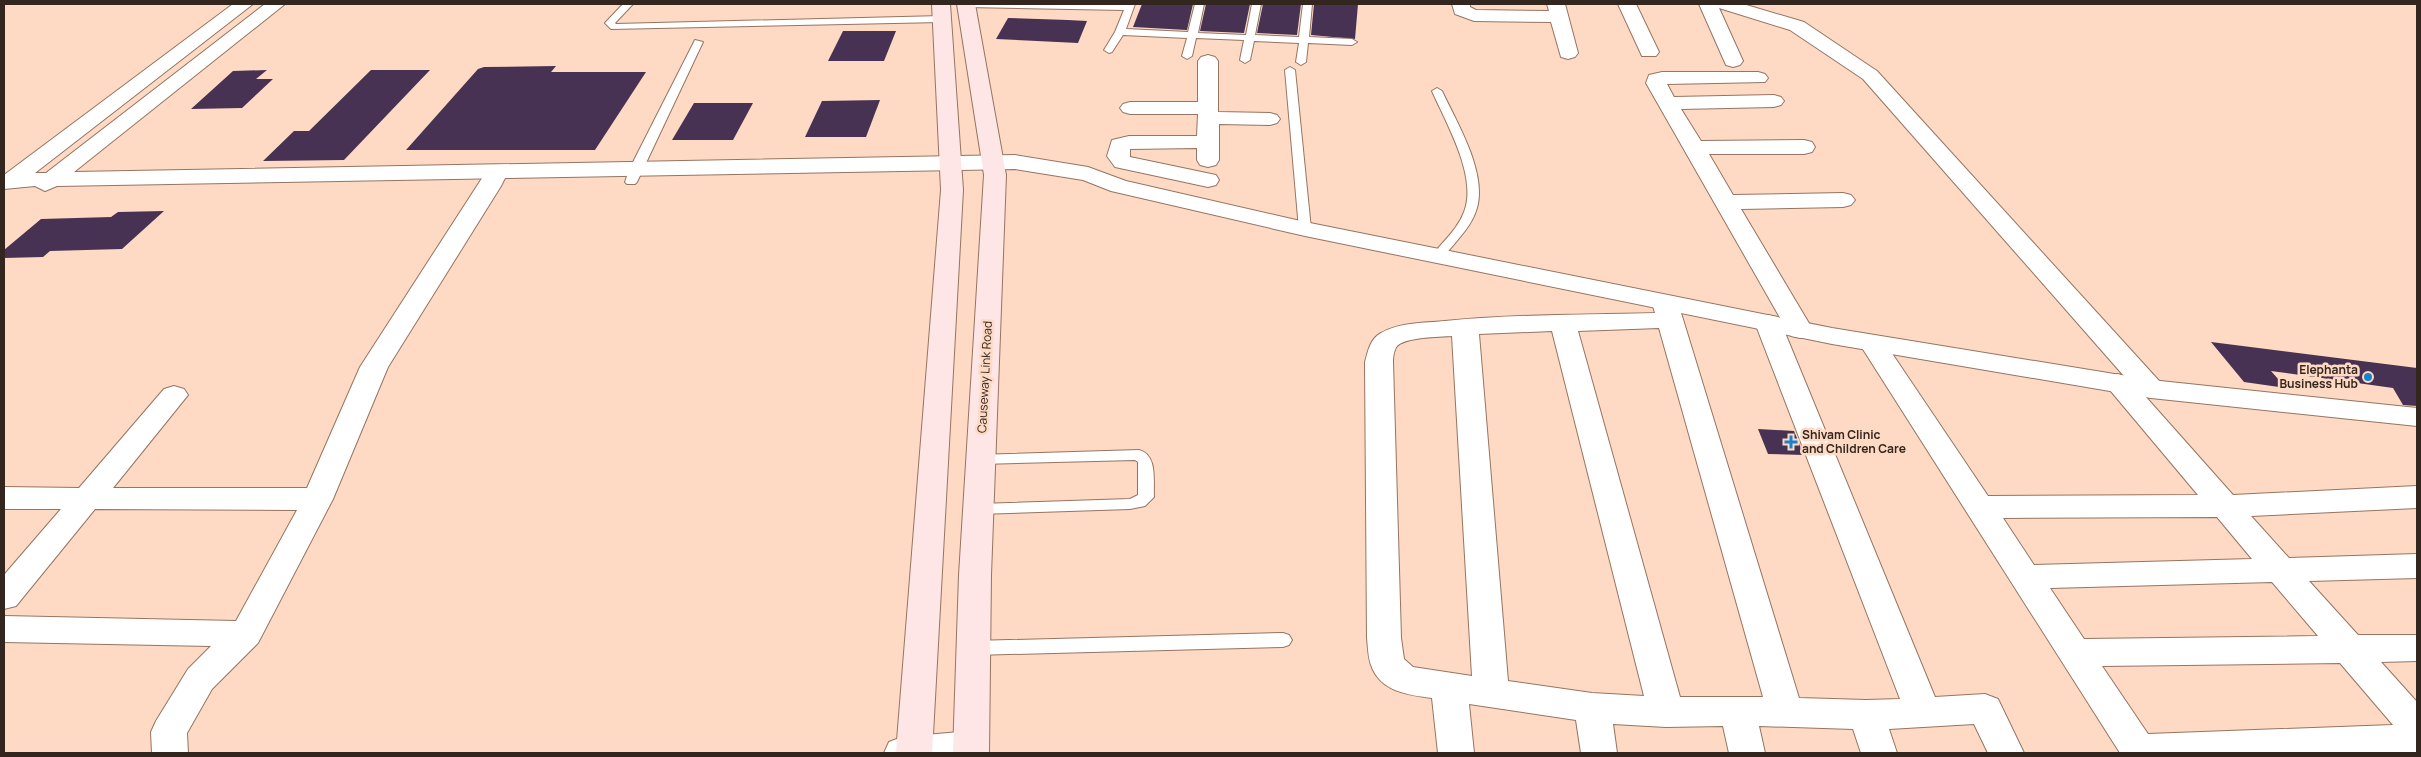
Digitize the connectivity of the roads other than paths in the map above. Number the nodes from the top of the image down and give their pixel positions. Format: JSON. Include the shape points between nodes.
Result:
{"nodes":[{"id":1,"x":244,"y":4,"type":"edge"},
{"id":2,"x":276,"y":4,"type":"edge"},
{"id":3,"x":628,"y":4,"type":"edge"},
{"id":4,"x":966,"y":4,"type":"edge"},
{"id":5,"x":1200,"y":4,"type":"edge"},
{"id":6,"x":1257,"y":4,"type":"edge"},
{"id":7,"x":1308,"y":4,"type":"edge"},
{"id":8,"x":1460,"y":4,"type":"edge"},
{"id":9,"x":1627,"y":4,"type":"edge"},
{"id":10,"x":1708,"y":4,"type":"edge"},
{"id":11,"x":1730,"y":4,"type":"edge"},
{"id":12,"x":1130,"y":5,"type":"edge"},
{"id":13,"x":1558,"y":11,"type":"edge"},
{"id":14,"x":941,"y":12,"type":"edge"},
{"id":15,"x":1120,"y":32,"type":"junction"},
{"id":16,"x":1193,"y":35,"type":"junction"},
{"id":17,"x":1250,"y":38,"type":"junction"},
{"id":18,"x":1303,"y":40,"type":"junction"},
{"id":19,"x":698,"y":42,"type":"dead end"},
{"id":20,"x":1352,"y":42,"type":"dead end"},
{"id":21,"x":1109,"y":50,"type":"dead end"},
{"id":22,"x":1649,"y":52,"type":"dead end"},
{"id":23,"x":1568,"y":53,"type":"dead end"},
{"id":24,"x":1187,"y":56,"type":"dead end"},
{"id":25,"x":1246,"y":60,"type":"dead end"},
{"id":26,"x":1208,"y":61,"type":"dead end"},
{"id":27,"x":1733,"y":61,"type":"dead end"},
{"id":28,"x":1301,"y":62,"type":"dead end"},
{"id":29,"x":1290,"y":70,"type":"dead end"},
{"id":30,"x":1758,"y":78,"type":"dead end"},
{"id":31,"x":1438,"y":91,"type":"dead end"},
{"id":32,"x":1774,"y":102,"type":"dead end"},
{"id":33,"x":1669,"y":103,"type":"junction"},
{"id":34,"x":1130,"y":108,"type":"dead end"},
{"id":35,"x":1208,"y":113,"type":"junction"},
{"id":36,"x":1270,"y":119,"type":"dead end"},
{"id":37,"x":1208,"y":142,"type":"junction"},
{"id":38,"x":1804,"y":147,"type":"dead end"},
{"id":39,"x":1695,"y":148,"type":"junction"},
{"id":40,"x":950,"y":168,"type":"junction"},
{"id":41,"x":995,"y":168,"type":"junction"},
{"id":42,"x":633,"y":176,"type":"junction"},
{"id":43,"x":493,"y":179,"type":"junction"},
{"id":44,"x":50,"y":180,"type":"junction"},
{"id":45,"x":1208,"y":180,"type":"junction"},
{"id":46,"x":6,"y":185,"type":"edge"},
{"id":47,"x":30,"y":195,"type":"junction"},
{"id":48,"x":1843,"y":200,"type":"dead end"},
{"id":49,"x":1726,"y":202,"type":"junction"},
{"id":50,"x":1208,"y":206,"type":"junction"},
{"id":51,"x":1304,"y":229,"type":"junction"},
{"id":52,"x":1438,"y":256,"type":"junction"},
{"id":53,"x":1667,"y":311,"type":"junction"},
{"id":54,"x":1563,"y":323,"type":"junction"},
{"id":55,"x":1768,"y":323,"type":"junction"},
{"id":56,"x":1465,"y":326,"type":"junction"},
{"id":57,"x":1800,"y":330,"type":"junction"},
{"id":58,"x":1872,"y":343,"type":"junction"},
{"id":59,"x":2118,"y":383,"type":"junction"},
{"id":60,"x":2151,"y":388,"type":"junction"},
{"id":61,"x":174,"y":395,"type":"dead end"},
{"id":62,"x":2417,"y":417,"type":"edge"},
{"id":63,"x":980,"y":459,"type":"junction"},
{"id":64,"x":88,"y":497,"type":"junction"},
{"id":65,"x":2417,"y":497,"type":"edge"},
{"id":66,"x":4,"y":498,"type":"edge"},
{"id":67,"x":318,"y":499,"type":"junction"},
{"id":68,"x":2226,"y":506,"type":"junction"},
{"id":69,"x":1980,"y":507,"type":"junction"},
{"id":70,"x":978,"y":509,"type":"junction"},
{"id":71,"x":2417,"y":566,"type":"edge"},
{"id":72,"x":2281,"y":570,"type":"junction"},
{"id":73,"x":2026,"y":577,"type":"junction"},
{"id":74,"x":4,"y":597,"type":"edge"},
{"id":75,"x":4,"y":629,"type":"edge"},
{"id":76,"x":246,"y":634,"type":"junction"},
{"id":77,"x":1283,"y":640,"type":"dead end"},
{"id":78,"x":973,"y":648,"type":"junction"},
{"id":79,"x":2417,"y":648,"type":"edge"},
{"id":80,"x":2350,"y":649,"type":"junction"},
{"id":81,"x":2075,"y":653,"type":"junction"},
{"id":82,"x":1449,"y":687,"type":"junction"},
{"id":83,"x":1491,"y":693,"type":"junction"},
{"id":84,"x":1592,"y":708,"type":"junction"},
{"id":85,"x":1738,"y":711,"type":"junction"},
{"id":86,"x":1666,"y":712,"type":"junction"},
{"id":87,"x":1785,"y":712,"type":"junction"},
{"id":88,"x":1923,"y":712,"type":"junction"},
{"id":89,"x":1866,"y":715,"type":"junction"},
{"id":90,"x":2417,"y":727,"type":"edge"},
{"id":91,"x":2417,"y":739,"type":"edge"},
{"id":92,"x":971,"y":750,"type":"edge"},
{"id":93,"x":2139,"y":752,"type":"edge"},
{"id":94,"x":170,"y":753,"type":"edge"},
{"id":95,"x":910,"y":753,"type":"edge"},
{"id":96,"x":1456,"y":753,"type":"edge"},
{"id":97,"x":1600,"y":753,"type":"edge"},
{"id":98,"x":1747,"y":753,"type":"edge"},
{"id":99,"x":1879,"y":753,"type":"edge"},
{"id":100,"x":2006,"y":753,"type":"edge"}],
"edges":[{"from":1,"to":46,"type":"street"},
{"from":2,"to":44,"type":"street"},
{"from":3,"to":14,"type":"lane","via":[[610,23],[614,27]]},
{"from":4,"to":12,"type":"lane"},
{"from":4,"to":41,"type":"main road","name":"Causeway Link Road"},
{"from":5,"to":16,"type":"lane"},
{"from":6,"to":17,"type":"lane"},
{"from":7,"to":18,"type":"lane"},
{"from":8,"to":13,"type":"street","via":[[1461,10],[1474,16]]},
{"from":9,"to":22,"type":"street"},
{"from":10,"to":27,"type":"street"},
{"from":11,"to":60,"type":"street","via":[[1797,26],[1870,74]]},
{"from":12,"to":15,"type":"lane"},
{"from":13,"to":23,"type":"street"},
{"from":14,"to":40,"type":"main road"},
{"from":15,"to":16,"type":"lane"},
{"from":15,"to":21,"type":"lane"},
{"from":16,"to":17,"type":"lane"},
{"from":16,"to":24,"type":"lane"},
{"from":17,"to":18,"type":"lane"},
{"from":17,"to":25,"type":"lane"},
{"from":18,"to":20,"type":"lane"},
{"from":18,"to":28,"type":"lane"},
{"from":19,"to":42,"type":"lane"},
{"from":26,"to":35,"type":"street"},
{"from":29,"to":51,"type":"lane"},
{"from":30,"to":33,"type":"street","via":[[1656,80]]},
{"from":31,"to":52,"type":"lane","via":[[1470,169],[1474,192],[1470,212]]},
{"from":32,"to":33,"type":"street"},
{"from":33,"to":39,"type":"street"},
{"from":34,"to":35,"type":"street"},
{"from":35,"to":36,"type":"street"},
{"from":35,"to":37,"type":"street"},
{"from":37,"to":45,"type":"street"},
{"from":37,"to":45,"type":"street","via":[[1129,142],[1120,145],[1118,156],[1123,162]]},
{"from":38,"to":39,"type":"street"},
{"from":39,"to":49,"type":"street"},
{"from":40,"to":41,"type":"street"},
{"from":40,"to":42,"type":"street"},
{"from":40,"to":95,"type":"main road","via":[[952,190],[927,585]]},
{"from":41,"to":50,"type":"street","via":[[1081,185],[1119,186]]},
{"from":41,"to":63,"type":"main road","name":"Causeway Link Road"},
{"from":42,"to":43,"type":"street"},
{"from":43,"to":44,"type":"street"},
{"from":43,"to":47,"type":"street"},
{"from":43,"to":67,"type":"street","via":[[374,368]]},
{"from":44,"to":46,"type":"street"},
{"from":44,"to":47,"type":"street"},
{"from":45,"to":50,"type":"street"},
{"from":46,"to":47,"type":"street"},
{"from":48,"to":49,"type":"street"},
{"from":49,"to":57,"type":"street"},
{"from":50,"to":51,"type":"street"},
{"from":51,"to":52,"type":"street"},
{"from":52,"to":53,"type":"street"},
{"from":53,"to":54,"type":"street"},
{"from":53,"to":55,"type":"street"},
{"from":53,"to":87,"type":"street"},
{"from":54,"to":56,"type":"street"},
{"from":54,"to":86,"type":"street"},
{"from":55,"to":57,"type":"street"},
{"from":55,"to":88,"type":"street"},
{"from":56,"to":82,"type":"street","via":[[1408,332],[1389,339],[1382,347],[1379,362],[1384,638],[1388,665],[1404,680]]},
{"from":56,"to":83,"type":"street"},
{"from":57,"to":58,"type":"street"},
{"from":58,"to":59,"type":"street"},
{"from":58,"to":69,"type":"street"},
{"from":59,"to":60,"type":"street"},
{"from":59,"to":68,"type":"street"},
{"from":60,"to":62,"type":"street"},
{"from":61,"to":64,"type":"street"},
{"from":63,"to":70,"type":"main road","name":"Causeway Link Road"},
{"from":63,"to":70,"type":"lane","via":[[1139,455],[1145,460],[1146,497],[1130,504]]},
{"from":64,"to":66,"type":"street"},
{"from":64,"to":67,"type":"street"},
{"from":64,"to":74,"type":"street"},
{"from":65,"to":68,"type":"street"},
{"from":67,"to":76,"type":"street"},
{"from":68,"to":69,"type":"street"},
{"from":68,"to":72,"type":"street"},
{"from":69,"to":73,"type":"street"},
{"from":70,"to":78,"type":"main road","name":"Causeway Link Road"},
{"from":71,"to":72,"type":"street"},
{"from":72,"to":73,"type":"street"},
{"from":72,"to":80,"type":"street"},
{"from":73,"to":81,"type":"street"},
{"from":75,"to":76,"type":"street"},
{"from":76,"to":94,"type":"street","via":[[200,679],[169,732]]},
{"from":77,"to":78,"type":"lane"},
{"from":78,"to":92,"type":"main road","name":"Causeway Link Road"},
{"from":79,"to":80,"type":"street"},
{"from":80,"to":81,"type":"street"},
{"from":80,"to":90,"type":"street"},
{"from":81,"to":93,"type":"street"},
{"from":82,"to":83,"type":"street"},
{"from":82,"to":96,"type":"street"},
{"from":83,"to":84,"type":"street"},
{"from":84,"to":86,"type":"street"},
{"from":84,"to":97,"type":"street"},
{"from":85,"to":86,"type":"street"},
{"from":85,"to":87,"type":"street"},
{"from":85,"to":98,"type":"street"},
{"from":87,"to":89,"type":"street"},
{"from":88,"to":89,"type":"street"},
{"from":88,"to":100,"type":"street","via":[[1985,709]]},
{"from":89,"to":99,"type":"street"},
{"from":91,"to":93,"type":"street"},
{"from":92,"to":95,"type":"street"}]}
